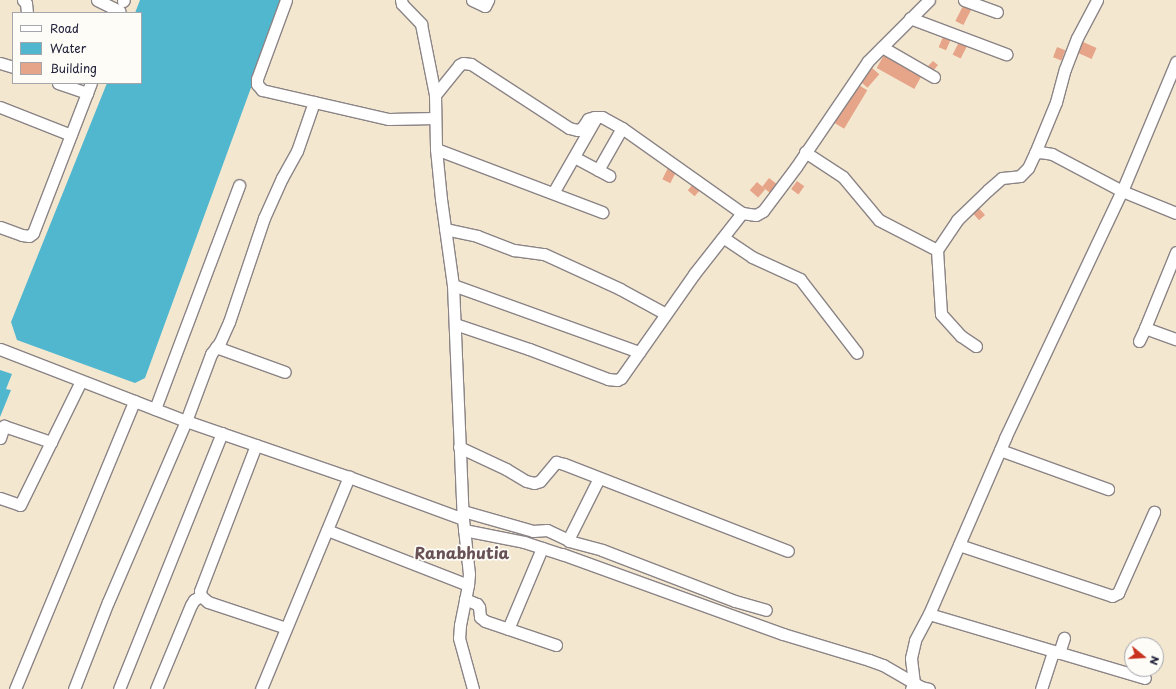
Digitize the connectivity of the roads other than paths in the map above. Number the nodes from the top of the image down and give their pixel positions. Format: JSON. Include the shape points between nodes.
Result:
{"nodes":[{"id":1,"x":22,"y":0,"type":"edge"},
{"id":2,"x":97,"y":0,"type":"edge"},
{"id":3,"x":286,"y":0,"type":"edge"},
{"id":4,"x":401,"y":0,"type":"edge"},
{"id":5,"x":472,"y":0,"type":"edge"},
{"id":6,"x":488,"y":0,"type":"edge"},
{"id":7,"x":929,"y":0,"type":"edge"},
{"id":8,"x":964,"y":0,"type":"edge"},
{"id":9,"x":1097,"y":0,"type":"edge"},
{"id":10,"x":122,"y":5,"type":"edge"},
{"id":11,"x":27,"y":12,"type":"edge"},
{"id":12,"x":997,"y":12,"type":"dead end"},
{"id":13,"x":910,"y":18,"type":"junction"},
{"id":14,"x":882,"y":47,"type":"junction"},
{"id":15,"x":1006,"y":54,"type":"dead end"},
{"id":16,"x":1176,"y":62,"type":"edge"},
{"id":17,"x":0,"y":63,"type":"edge"},
{"id":18,"x":12,"y":67,"type":"edge"},
{"id":19,"x":934,"y":76,"type":"dead end"},
{"id":20,"x":64,"y":84,"type":"edge"},
{"id":21,"x":89,"y":88,"type":"edge"},
{"id":22,"x":434,"y":95,"type":"junction"},
{"id":23,"x":314,"y":102,"type":"junction"},
{"id":24,"x":0,"y":107,"type":"edge"},
{"id":25,"x":598,"y":116,"type":"junction"},
{"id":26,"x":435,"y":118,"type":"junction"},
{"id":27,"x":622,"y":128,"type":"junction"},
{"id":28,"x":71,"y":135,"type":"junction"},
{"id":29,"x":436,"y":149,"type":"junction"},
{"id":30,"x":805,"y":152,"type":"junction"},
{"id":31,"x":1035,"y":153,"type":"junction"},
{"id":32,"x":574,"y":157,"type":"junction"},
{"id":33,"x":598,"y":170,"type":"junction"},
{"id":34,"x":609,"y":176,"type":"dead end"},
{"id":35,"x":239,"y":185,"type":"dead end"},
{"id":36,"x":1122,"y":191,"type":"junction"},
{"id":37,"x":552,"y":193,"type":"junction"},
{"id":38,"x":602,"y":212,"type":"dead end"},
{"id":39,"x":742,"y":213,"type":"junction"},
{"id":40,"x":1176,"y":213,"type":"edge"},
{"id":41,"x":0,"y":227,"type":"edge"},
{"id":42,"x":445,"y":229,"type":"junction"},
{"id":43,"x":724,"y":238,"type":"junction"},
{"id":44,"x":937,"y":250,"type":"junction"},
{"id":45,"x":1176,"y":252,"type":"edge"},
{"id":46,"x":452,"y":285,"type":"junction"},
{"id":47,"x":666,"y":314,"type":"junction"},
{"id":48,"x":455,"y":324,"type":"junction"},
{"id":49,"x":1145,"y":328,"type":"junction"},
{"id":50,"x":1176,"y":339,"type":"edge"},
{"id":51,"x":1139,"y":341,"type":"dead end"},
{"id":52,"x":976,"y":346,"type":"dead end"},
{"id":53,"x":216,"y":347,"type":"junction"},
{"id":54,"x":0,"y":349,"type":"edge"},
{"id":55,"x":639,"y":352,"type":"junction"},
{"id":56,"x":857,"y":353,"type":"dead end"},
{"id":57,"x":285,"y":372,"type":"dead end"},
{"id":58,"x":81,"y":381,"type":"junction"},
{"id":59,"x":134,"y":402,"type":"junction"},
{"id":60,"x":155,"y":409,"type":"junction"},
{"id":61,"x":186,"y":421,"type":"junction"},
{"id":62,"x":222,"y":433,"type":"junction"},
{"id":63,"x":0,"y":438,"type":"edge"},
{"id":64,"x":51,"y":442,"type":"junction"},
{"id":65,"x":256,"y":444,"type":"junction"},
{"id":66,"x":459,"y":447,"type":"junction"},
{"id":67,"x":1000,"y":450,"type":"junction"},
{"id":68,"x":349,"y":477,"type":"junction"},
{"id":69,"x":599,"y":478,"type":"junction"},
{"id":70,"x":1108,"y":489,"type":"dead end"},
{"id":71,"x":0,"y":498,"type":"edge"},
{"id":72,"x":1154,"y":512,"type":"dead end"},
{"id":73,"x":463,"y":520,"type":"junction"},
{"id":74,"x":327,"y":530,"type":"junction"},
{"id":75,"x":568,"y":540,"type":"junction"},
{"id":76,"x":959,"y":545,"type":"junction"},
{"id":77,"x":542,"y":548,"type":"junction"},
{"id":78,"x":788,"y":551,"type":"dead end"},
{"id":79,"x":468,"y":585,"type":"junction"},
{"id":80,"x":201,"y":596,"type":"junction"},
{"id":81,"x":465,"y":599,"type":"junction"},
{"id":82,"x":766,"y":610,"type":"dead end"},
{"id":83,"x":929,"y":614,"type":"junction"},
{"id":84,"x":286,"y":628,"type":"junction"},
{"id":85,"x":508,"y":629,"type":"junction"},
{"id":86,"x":1064,"y":638,"type":"dead end"},
{"id":87,"x":556,"y":645,"type":"dead end"},
{"id":88,"x":1056,"y":652,"type":"junction"},
{"id":89,"x":1145,"y":678,"type":"dead end"},
{"id":90,"x":913,"y":686,"type":"edge"},
{"id":91,"x":15,"y":689,"type":"edge"},
{"id":92,"x":74,"y":689,"type":"edge"},
{"id":93,"x":119,"y":689,"type":"edge"},
{"id":94,"x":156,"y":689,"type":"edge"},
{"id":95,"x":261,"y":689,"type":"edge"},
{"id":96,"x":473,"y":689,"type":"edge"},
{"id":97,"x":929,"y":689,"type":"edge"},
{"id":98,"x":1041,"y":689,"type":"edge"}],
"edges":[{"from":1,"to":11,"type":"street","via":[[26,3]]},
{"from":2,"to":10,"type":"street"},
{"from":3,"to":23,"type":"street","via":[[257,84],[266,92]]},
{"from":4,"to":22,"type":"street","via":[[421,24]]},
{"from":5,"to":6,"type":"street","via":[[485,6]]},
{"from":7,"to":13,"type":"street"},
{"from":8,"to":12,"type":"street"},
{"from":9,"to":31,"type":"street","via":[[1077,38],[1056,102]]},
{"from":13,"to":14,"type":"street"},
{"from":13,"to":15,"type":"street"},
{"from":14,"to":19,"type":"street"},
{"from":14,"to":30,"type":"street","via":[[868,61]]},
{"from":16,"to":36,"type":"street"},
{"from":17,"to":18,"type":"street"},
{"from":20,"to":21,"type":"street"},
{"from":21,"to":28,"type":"street"},
{"from":22,"to":25,"type":"street","via":[[459,65],[466,62],[569,128],[578,130],[588,119]]},
{"from":22,"to":26,"type":"street"},
{"from":23,"to":26,"type":"street","via":[[396,120]]},
{"from":23,"to":53,"type":"street","via":[[297,151],[264,218],[229,322]]},
{"from":24,"to":28,"type":"street"},
{"from":25,"to":27,"type":"street"},
{"from":25,"to":32,"type":"street"},
{"from":26,"to":29,"type":"street"},
{"from":27,"to":33,"type":"street"},
{"from":27,"to":39,"type":"street"},
{"from":28,"to":41,"type":"street","via":[[33,233],[29,236],[22,235]]},
{"from":29,"to":37,"type":"street"},
{"from":29,"to":42,"type":"street"},
{"from":30,"to":39,"type":"street","via":[[763,211],[756,215]]},
{"from":30,"to":44,"type":"street","via":[[842,177],[879,220]]},
{"from":31,"to":36,"type":"street","via":[[1052,154]]},
{"from":31,"to":44,"type":"street","via":[[1028,168],[1020,176],[1002,178],[957,220]]},
{"from":32,"to":33,"type":"street"},
{"from":32,"to":37,"type":"street"},
{"from":33,"to":34,"type":"street"},
{"from":35,"to":60,"type":"street"},
{"from":36,"to":40,"type":"street"},
{"from":36,"to":67,"type":"street"},
{"from":37,"to":38,"type":"street"},
{"from":39,"to":43,"type":"street"},
{"from":42,"to":46,"type":"street"},
{"from":42,"to":47,"type":"street","via":[[477,236],[514,250],[544,254],[620,289]]},
{"from":43,"to":47,"type":"street","via":[[694,274]]},
{"from":43,"to":56,"type":"street","via":[[752,257],[800,279]]},
{"from":44,"to":52,"type":"street","via":[[941,314],[961,336]]},
{"from":45,"to":49,"type":"street"},
{"from":46,"to":48,"type":"street"},
{"from":46,"to":55,"type":"street"},
{"from":47,"to":55,"type":"street"},
{"from":48,"to":55,"type":"street","via":[[614,380],[621,378]]},
{"from":48,"to":66,"type":"street"},
{"from":49,"to":50,"type":"street"},
{"from":49,"to":51,"type":"street"},
{"from":53,"to":57,"type":"street"},
{"from":53,"to":61,"type":"street","via":[[211,354]]},
{"from":54,"to":58,"type":"street"},
{"from":58,"to":59,"type":"street"},
{"from":58,"to":64,"type":"street"},
{"from":59,"to":60,"type":"street"},
{"from":59,"to":91,"type":"street"},
{"from":60,"to":61,"type":"street"},
{"from":61,"to":62,"type":"street"},
{"from":61,"to":92,"type":"street","via":[[108,602]]},
{"from":62,"to":65,"type":"street"},
{"from":62,"to":93,"type":"street"},
{"from":63,"to":64,"type":"street","via":[[4,426]]},
{"from":64,"to":71,"type":"street","via":[[20,505]]},
{"from":65,"to":68,"type":"street"},
{"from":65,"to":80,"type":"street","via":[[203,582]]},
{"from":66,"to":69,"type":"street","via":[[534,483],[540,481],[556,462]]},
{"from":66,"to":73,"type":"street"},
{"from":67,"to":70,"type":"street"},
{"from":67,"to":76,"type":"street"},
{"from":68,"to":73,"type":"street"},
{"from":68,"to":74,"type":"street"},
{"from":69,"to":75,"type":"street"},
{"from":69,"to":78,"type":"street"},
{"from":72,"to":76,"type":"street","via":[[1118,594],[1112,596]]},
{"from":73,"to":75,"type":"street","via":[[547,530]]},
{"from":73,"to":77,"type":"street","via":[[497,536]]},
{"from":73,"to":79,"type":"street"},
{"from":74,"to":79,"type":"street"},
{"from":74,"to":84,"type":"street"},
{"from":75,"to":82,"type":"street"},
{"from":76,"to":83,"type":"street"},
{"from":77,"to":85,"type":"street"},
{"from":77,"to":90,"type":"street","via":[[783,634],[883,665]]},
{"from":79,"to":81,"type":"street"},
{"from":80,"to":84,"type":"street","via":[[224,609]]},
{"from":80,"to":94,"type":"street","via":[[190,605]]},
{"from":81,"to":85,"type":"street","via":[[477,604],[481,619]]},
{"from":81,"to":96,"type":"street","via":[[459,638]]},
{"from":83,"to":88,"type":"street"},
{"from":83,"to":90,"type":"street","via":[[915,640],[911,658]]},
{"from":84,"to":95,"type":"street"},
{"from":85,"to":87,"type":"street"},
{"from":86,"to":88,"type":"street"},
{"from":88,"to":89,"type":"street"},
{"from":88,"to":98,"type":"street"},
{"from":90,"to":97,"type":"street"}]}
